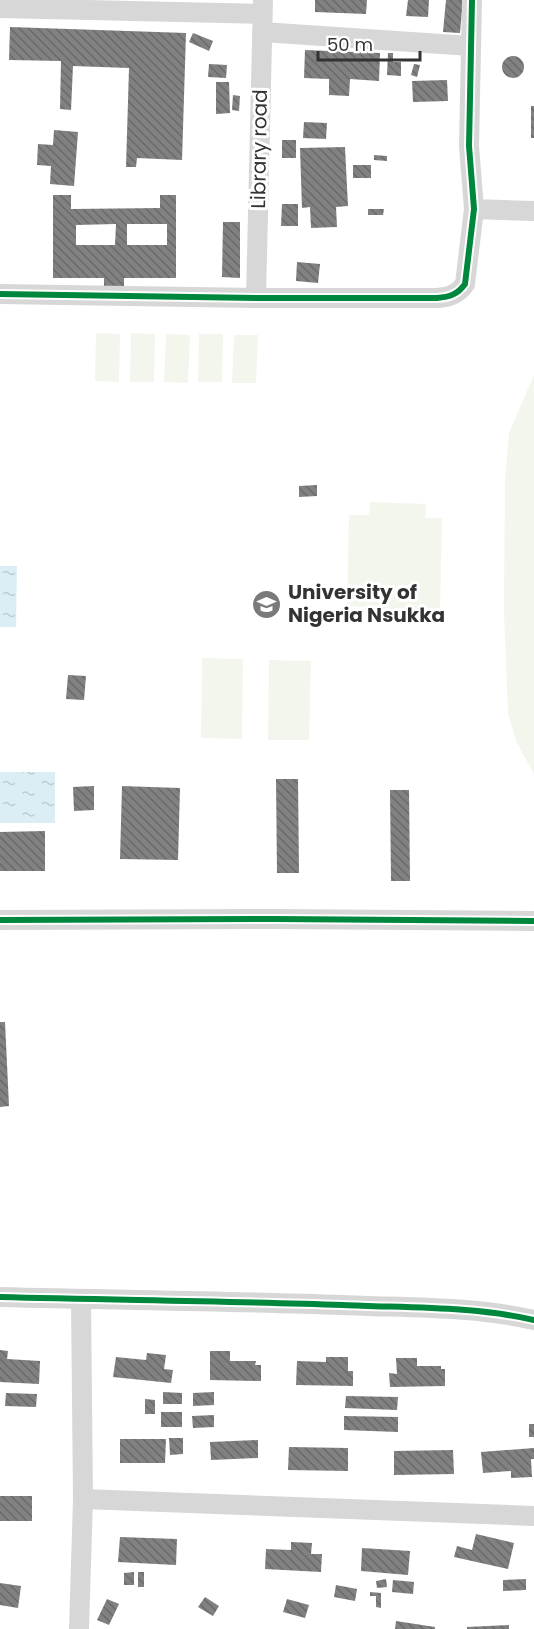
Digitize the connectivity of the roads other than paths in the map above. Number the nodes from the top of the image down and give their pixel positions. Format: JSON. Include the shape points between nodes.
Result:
{"nodes":[{"id":1,"x":472,"y":0,"type":"edge"},
{"id":2,"x":0,"y":8,"type":"edge"},
{"id":3,"x":262,"y":15,"type":"edge"},
{"id":4,"x":471,"y":46,"type":"junction"},
{"id":5,"x":474,"y":209,"type":"junction"},
{"id":6,"x":534,"y":211,"type":"edge"},
{"id":7,"x":0,"y":294,"type":"edge"},
{"id":8,"x":256,"y":298,"type":"junction"},
{"id":9,"x":0,"y":920,"type":"edge"},
{"id":10,"x":534,"y":921,"type":"edge"},
{"id":11,"x":0,"y":1297,"type":"edge"},
{"id":12,"x":81,"y":1299,"type":"junction"},
{"id":13,"x":534,"y":1320,"type":"edge"},
{"id":14,"x":82,"y":1499,"type":"junction"},
{"id":15,"x":534,"y":1516,"type":"edge"},
{"id":16,"x":79,"y":1629,"type":"edge"}],
"edges":[{"from":1,"to":4,"type":"street"},
{"from":2,"to":3,"type":"street"},
{"from":3,"to":4,"type":"street"},
{"from":3,"to":8,"type":"street","name":"Library road"},
{"from":4,"to":5,"type":"street","via":[[469,146]]},
{"from":5,"to":6,"type":"street"},
{"from":5,"to":8,"type":"street","via":[[465,284],[449,297]]},
{"from":7,"to":8,"type":"street"},
{"from":9,"to":10,"type":"street"},
{"from":11,"to":12,"type":"street"},
{"from":12,"to":13,"type":"street","via":[[411,1308],[508,1314]]},
{"from":12,"to":14,"type":"street"},
{"from":14,"to":15,"type":"street"},
{"from":14,"to":16,"type":"street"}]}
